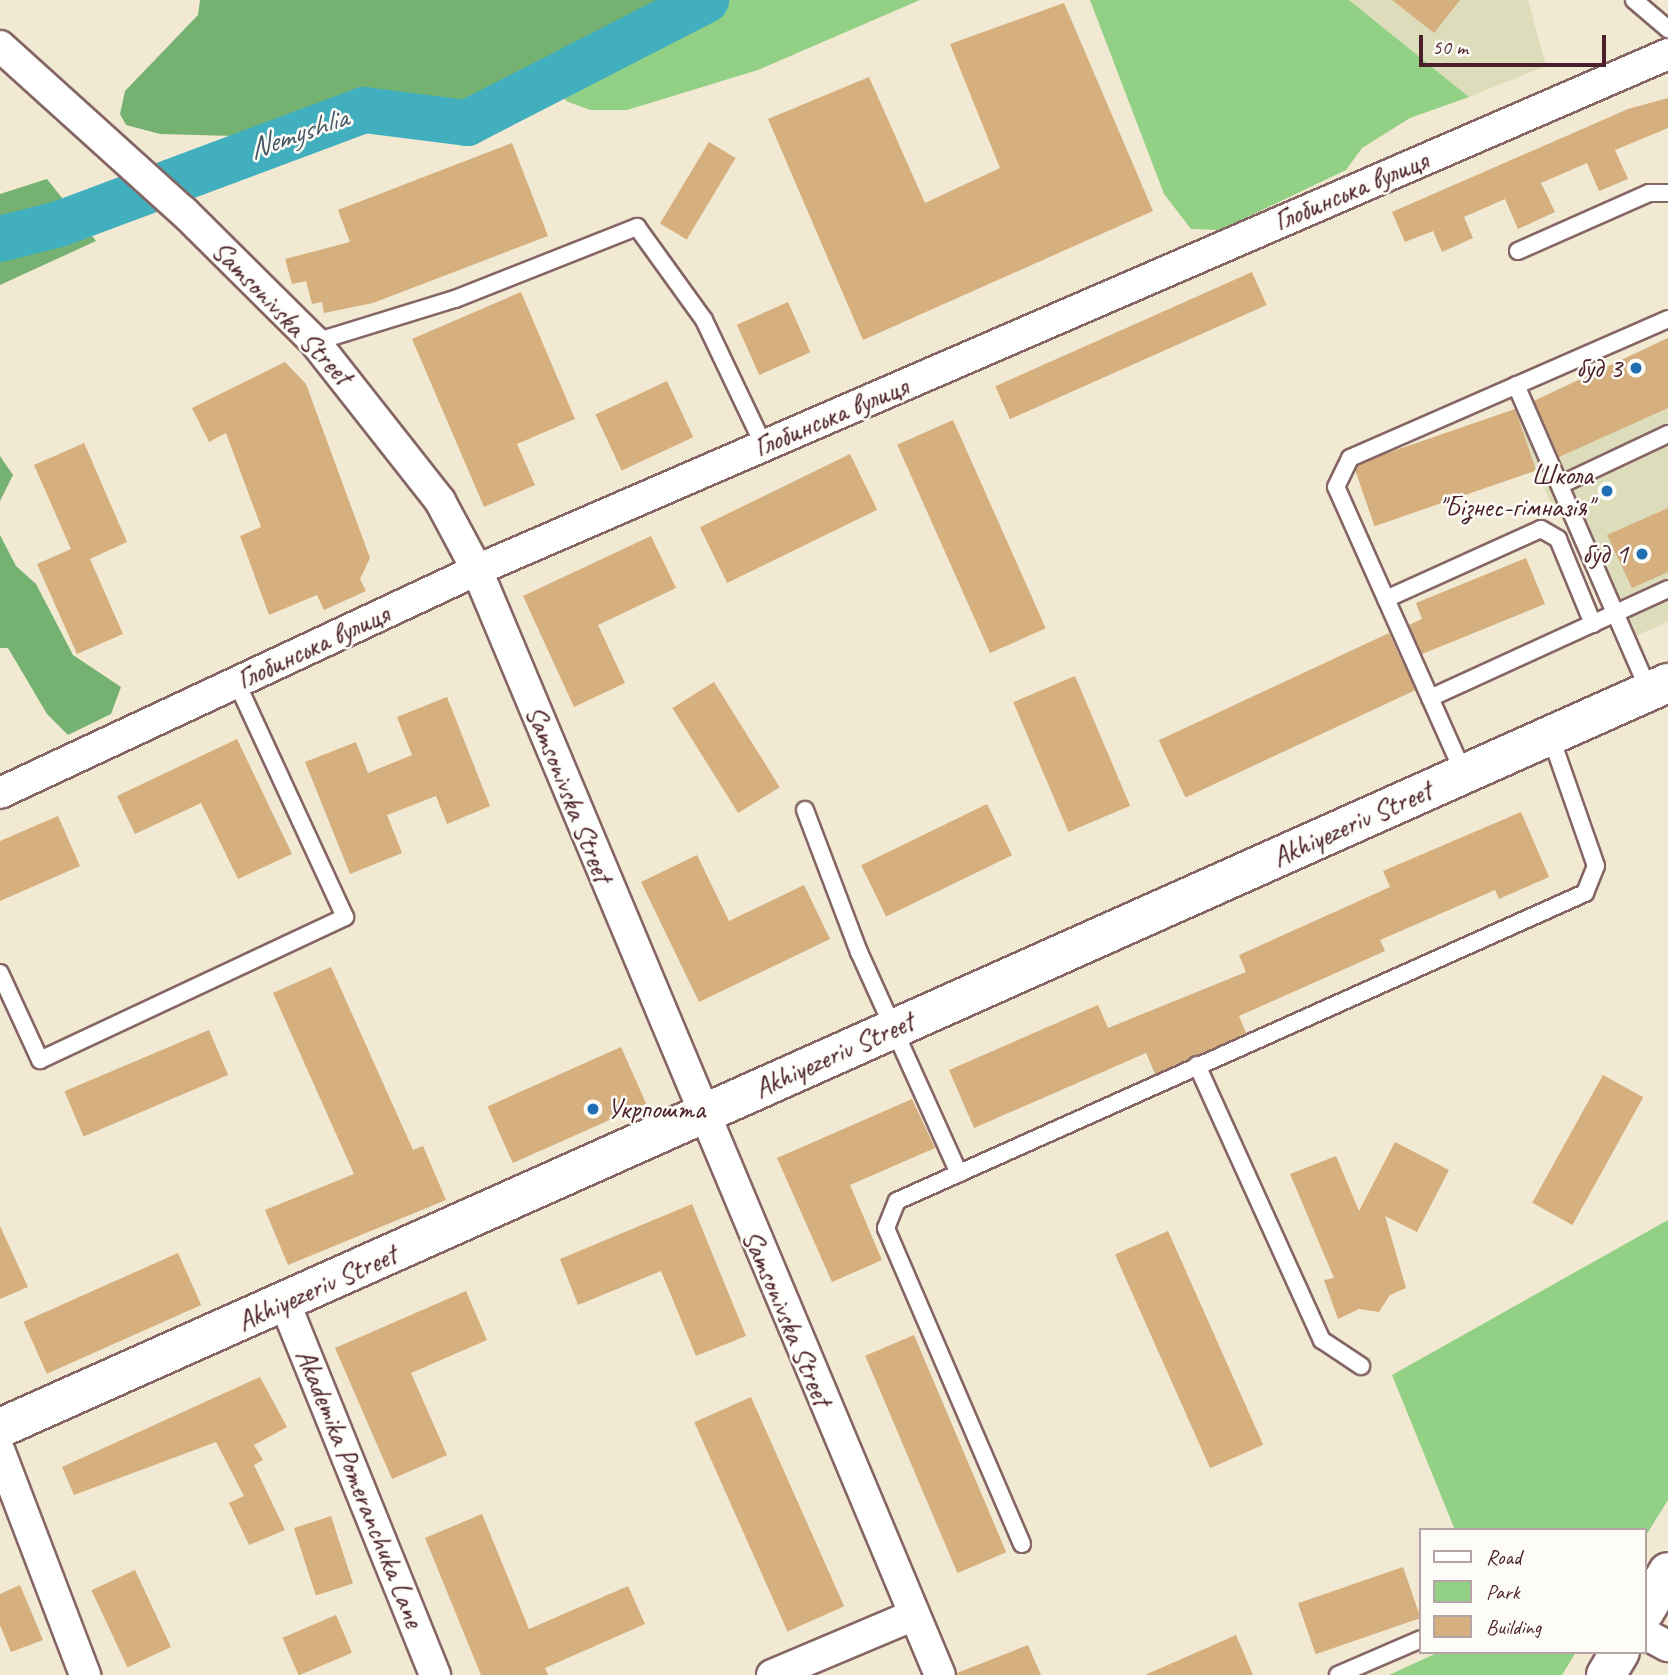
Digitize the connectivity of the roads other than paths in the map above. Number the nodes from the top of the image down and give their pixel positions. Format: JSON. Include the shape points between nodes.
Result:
{"nodes":[{"id":1,"x":1634,"y":0,"type":"edge"},
{"id":2,"x":1668,"y":29,"type":"edge"},
{"id":3,"x":0,"y":46,"type":"edge"},
{"id":4,"x":1668,"y":54,"type":"edge"},
{"id":5,"x":1668,"y":193,"type":"edge"},
{"id":6,"x":1518,"y":251,"type":"dead end"},
{"id":7,"x":1668,"y":319,"type":"edge"},
{"id":8,"x":315,"y":342,"type":"junction"},
{"id":9,"x":1516,"y":385,"type":"junction"},
{"id":10,"x":1668,"y":434,"type":"edge"},
{"id":11,"x":764,"y":446,"type":"junction"},
{"id":12,"x":1559,"y":485,"type":"junction"},
{"id":13,"x":1579,"y":530,"type":"junction"},
{"id":14,"x":1558,"y":539,"type":"junction"},
{"id":15,"x":477,"y":570,"type":"junction"},
{"id":16,"x":1668,"y":589,"type":"edge"},
{"id":17,"x":1386,"y":599,"type":"junction"},
{"id":18,"x":1593,"y":624,"type":"junction"},
{"id":19,"x":237,"y":683,"type":"junction"},
{"id":20,"x":1658,"y":687,"type":"edge"},
{"id":21,"x":1430,"y":698,"type":"junction"},
{"id":22,"x":1550,"y":735,"type":"junction"},
{"id":23,"x":1464,"y":774,"type":"junction"},
{"id":24,"x":0,"y":793,"type":"edge"},
{"id":25,"x":805,"y":810,"type":"dead end"},
{"id":26,"x":0,"y":973,"type":"edge"},
{"id":27,"x":893,"y":1029,"type":"junction"},
{"id":28,"x":1197,"y":1065,"type":"junction"},
{"id":29,"x":700,"y":1115,"type":"junction"},
{"id":30,"x":959,"y":1173,"type":"junction"},
{"id":31,"x":284,"y":1301,"type":"junction"},
{"id":32,"x":1361,"y":1366,"type":"dead end"},
{"id":33,"x":0,"y":1428,"type":"edge"},
{"id":34,"x":0,"y":1452,"type":"edge"},
{"id":35,"x":1022,"y":1544,"type":"dead end"},
{"id":36,"x":1668,"y":1572,"type":"edge"},
{"id":37,"x":1647,"y":1608,"type":"edge"},
{"id":38,"x":914,"y":1615,"type":"junction"},
{"id":39,"x":1647,"y":1635,"type":"edge"},
{"id":40,"x":1420,"y":1639,"type":"edge"},
{"id":41,"x":1668,"y":1646,"type":"edge"},
{"id":42,"x":1619,"y":1654,"type":"edge"},
{"id":43,"x":85,"y":1675,"type":"edge"},
{"id":44,"x":435,"y":1675,"type":"edge"},
{"id":45,"x":772,"y":1675,"type":"edge"},
{"id":46,"x":940,"y":1675,"type":"edge"},
{"id":47,"x":1338,"y":1675,"type":"edge"},
{"id":48,"x":1606,"y":1675,"type":"edge"}],
"edges":[{"from":1,"to":2,"type":"lane"},
{"from":3,"to":8,"type":"street","name":"Samsonivska Street","via":[[184,212]]},
{"from":4,"to":11,"type":"street","name":"Глобинська вулиця"},
{"from":5,"to":6,"type":"lane","via":[[1649,193]]},
{"from":7,"to":9,"type":"lane"},
{"from":8,"to":11,"type":"lane","via":[[455,299],[637,227],[704,320]]},
{"from":8,"to":15,"type":"street","name":"Samsonivska Street","via":[[411,456]]},
{"from":9,"to":12,"type":"lane"},
{"from":9,"to":17,"type":"lane","via":[[1350,458],[1336,487]]},
{"from":10,"to":12,"type":"lane"},
{"from":11,"to":15,"type":"street","name":"Глобинська вулиця"},
{"from":12,"to":13,"type":"lane"},
{"from":13,"to":14,"type":"lane"},
{"from":13,"to":20,"type":"lane"},
{"from":14,"to":17,"type":"lane","via":[[1541,529]]},
{"from":14,"to":18,"type":"lane"},
{"from":15,"to":19,"type":"street","name":"Глобинська вулиця"},
{"from":15,"to":29,"type":"street","name":"Samsonivska Street"},
{"from":16,"to":18,"type":"lane"},
{"from":17,"to":21,"type":"lane"},
{"from":18,"to":21,"type":"lane"},
{"from":19,"to":24,"type":"street","name":"Глобинська вулиця"},
{"from":19,"to":26,"type":"lane","via":[[345,917],[40,1060]]},
{"from":20,"to":22,"type":"main road","name":"Akhiyezeriv Street"},
{"from":21,"to":23,"type":"lane"},
{"from":22,"to":23,"type":"main road","name":"Akhiyezeriv Street"},
{"from":22,"to":28,"type":"lane","via":[[1596,866],[1585,893]]},
{"from":23,"to":27,"type":"main road","name":"Akhiyezeriv Street"},
{"from":25,"to":27,"type":"lane"},
{"from":27,"to":29,"type":"main road","name":"Akhiyezeriv Street"},
{"from":27,"to":30,"type":"lane"},
{"from":28,"to":30,"type":"lane"},
{"from":28,"to":32,"type":"lane","via":[[1322,1340]]},
{"from":29,"to":31,"type":"main road","name":"Akhiyezeriv Street"},
{"from":29,"to":38,"type":"street","name":"Samsonivska Street"},
{"from":30,"to":35,"type":"lane","via":[[897,1201],[886,1228]]},
{"from":31,"to":33,"type":"main road","name":"Akhiyezeriv Street"},
{"from":31,"to":44,"type":"street","name":"Akademika Pomeranchuka Lane"},
{"from":34,"to":43,"type":"street"},
{"from":36,"to":37,"type":"main road"},
{"from":38,"to":45,"type":"street"},
{"from":38,"to":46,"type":"street","name":"Samsonivska Street"},
{"from":39,"to":41,"type":"street"},
{"from":40,"to":47,"type":"lane"},
{"from":42,"to":48,"type":"main road"}]}
